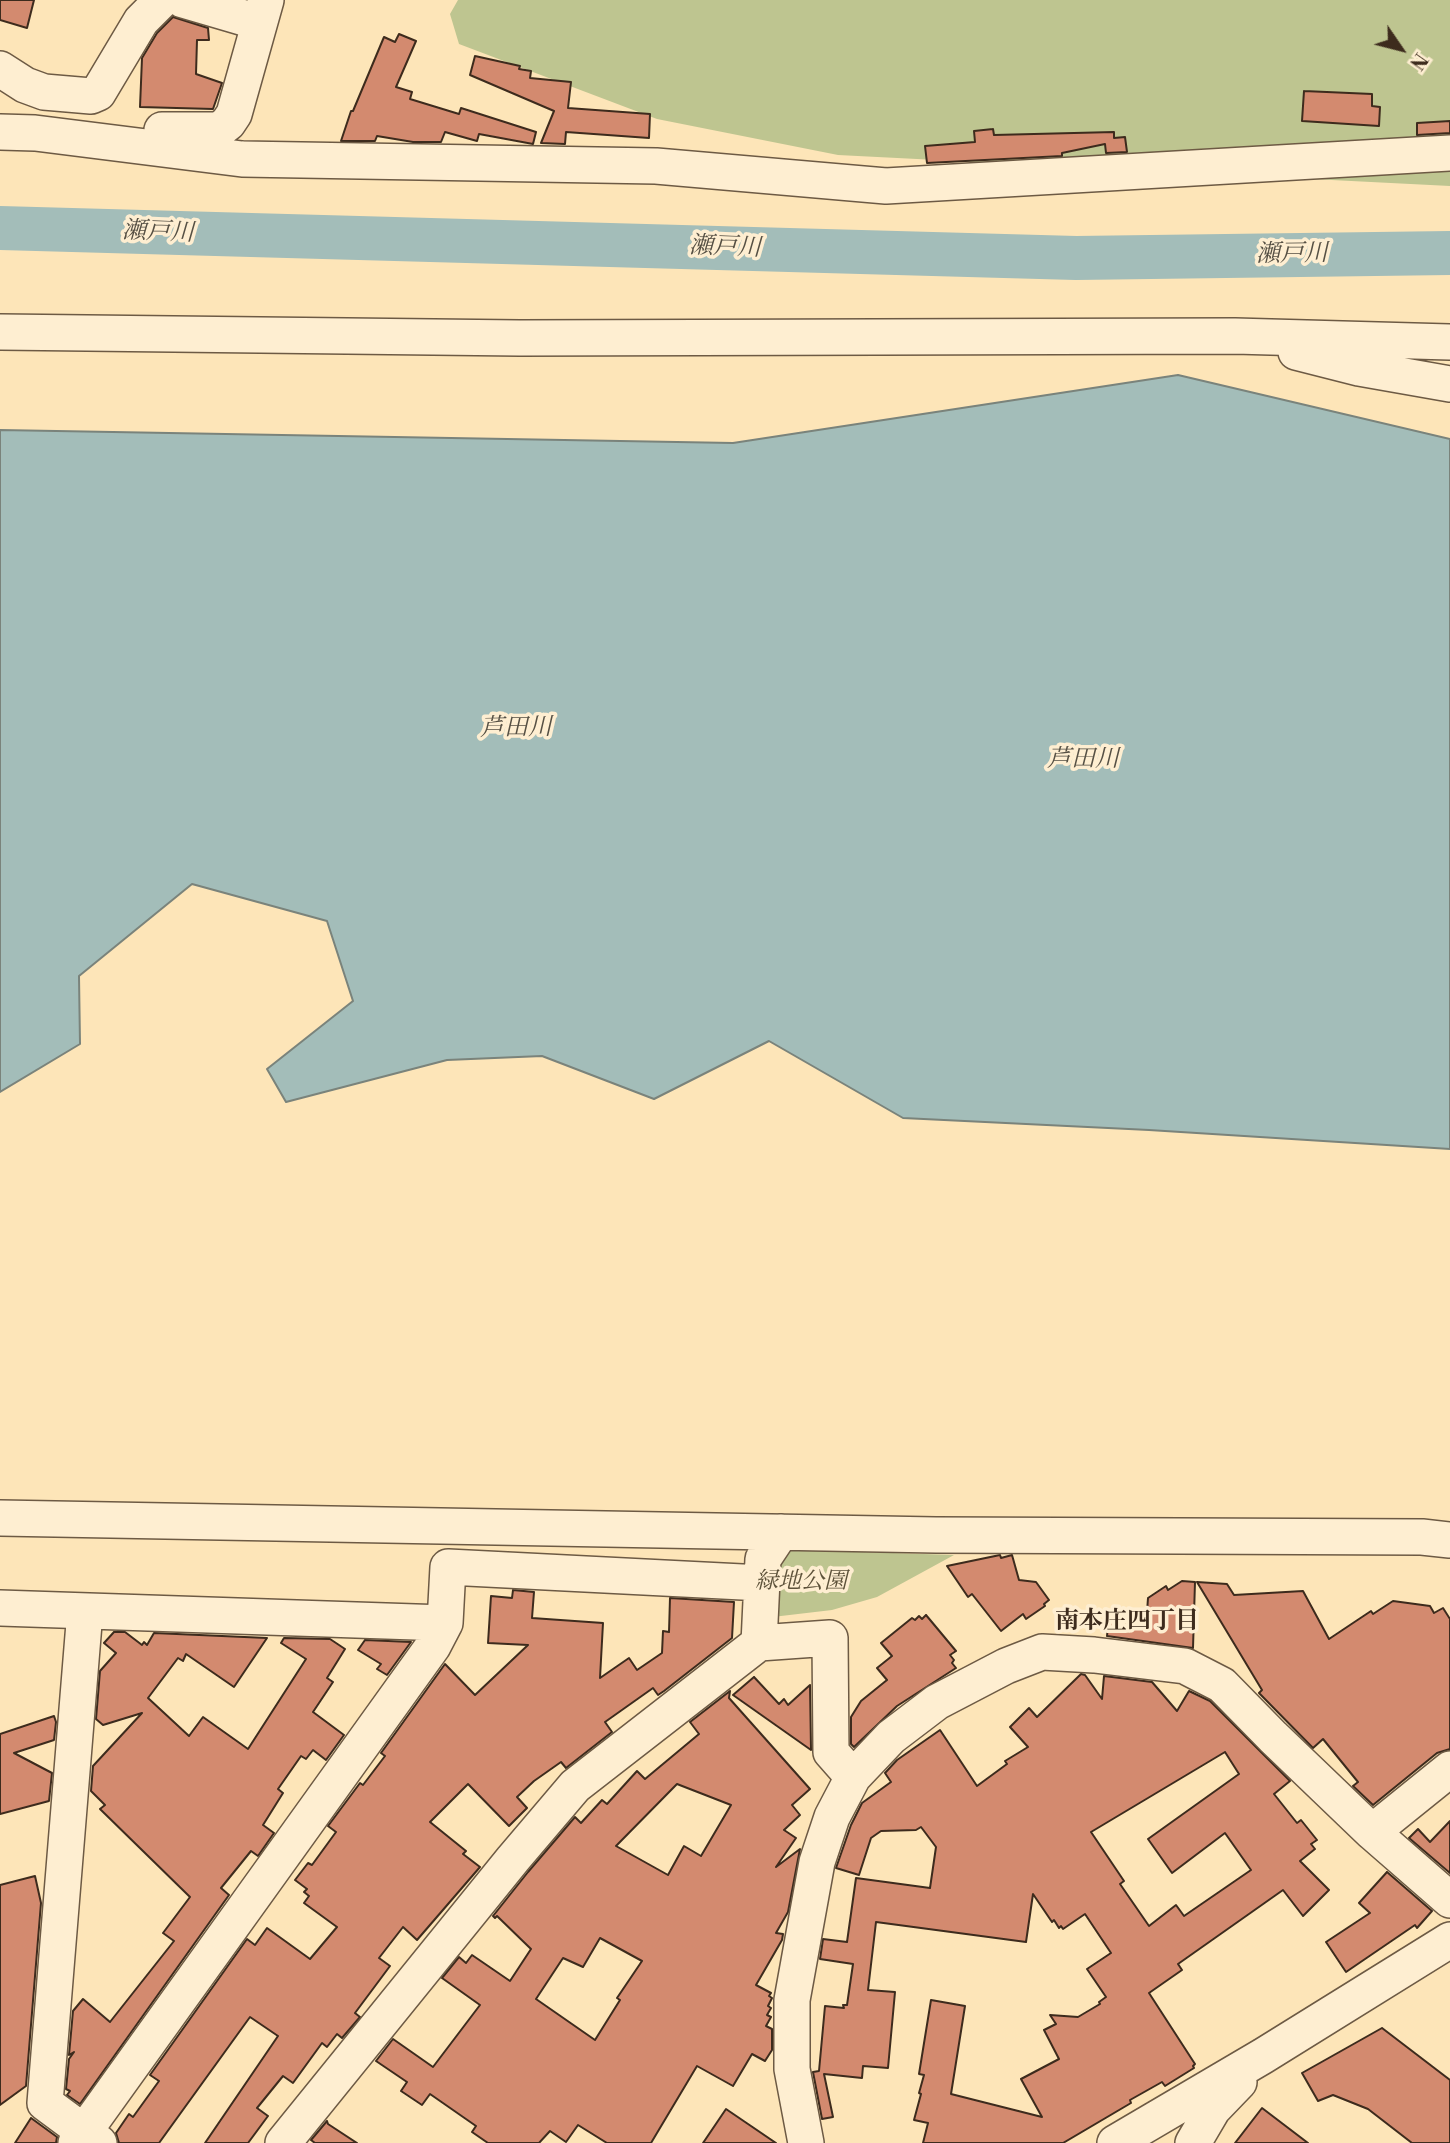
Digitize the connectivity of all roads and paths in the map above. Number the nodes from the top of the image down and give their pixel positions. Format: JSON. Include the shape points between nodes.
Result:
{"nodes":[{"id":1,"x":162,"y":0,"type":"edge"},
{"id":2,"x":184,"y":0,"type":"edge"},
{"id":3,"x":262,"y":11,"type":"edge"},
{"id":4,"x":0,"y":69,"type":"edge"},
{"id":5,"x":0,"y":132,"type":"edge"},
{"id":6,"x":87,"y":139,"type":"junction"},
{"id":7,"x":1450,"y":153,"type":"edge"},
{"id":8,"x":0,"y":332,"type":"edge"},
{"id":9,"x":1235,"y":336,"type":"junction"},
{"id":10,"x":1446,"y":342,"type":"edge"},
{"id":11,"x":1396,"y":374,"type":"junction"},
{"id":12,"x":1450,"y":384,"type":"edge"},
{"id":13,"x":0,"y":1518,"type":"edge"},
{"id":14,"x":781,"y":1532,"type":"junction"},
{"id":15,"x":1441,"y":1542,"type":"edge"},
{"id":16,"x":762,"y":1583,"type":"junction"},
{"id":17,"x":0,"y":1608,"type":"edge"},
{"id":18,"x":85,"y":1611,"type":"junction"},
{"id":19,"x":444,"y":1623,"type":"junction"},
{"id":20,"x":759,"y":1643,"type":"junction"},
{"id":21,"x":1450,"y":1769,"type":"edge"},
{"id":22,"x":853,"y":1777,"type":"junction"},
{"id":23,"x":1372,"y":1832,"type":"junction"},
{"id":24,"x":1450,"y":1900,"type":"edge"},
{"id":25,"x":1450,"y":1940,"type":"edge"},
{"id":26,"x":1264,"y":2056,"type":"junction"},
{"id":27,"x":86,"y":2139,"type":"edge"},
{"id":28,"x":282,"y":2143,"type":"edge"},
{"id":29,"x":806,"y":2143,"type":"edge"},
{"id":30,"x":1115,"y":2143,"type":"edge"},
{"id":31,"x":1193,"y":2143,"type":"edge"}],
"edges":[{"from":1,"to":4,"type":"street","via":[[141,21],[92,96],[44,92]]},
{"from":2,"to":3,"type":"street"},
{"from":3,"to":6,"type":"street","via":[[234,114],[219,130],[109,131]]},
{"from":5,"to":6,"type":"street"},
{"from":6,"to":7,"type":"street","via":[[242,159],[656,166],[886,186]]},
{"from":8,"to":9,"type":"street","via":[[520,338]]},
{"from":9,"to":10,"type":"street"},
{"from":9,"to":11,"type":"street"},
{"from":10,"to":11,"type":"street","via":[[1408,357]]},
{"from":11,"to":12,"type":"street"},
{"from":13,"to":14,"type":"street"},
{"from":14,"to":15,"type":"street"},
{"from":14,"to":16,"type":"street","via":[[763,1559]]},
{"from":16,"to":19,"type":"street","via":[[448,1567]]},
{"from":16,"to":20,"type":"street"},
{"from":17,"to":18,"type":"street"},
{"from":18,"to":19,"type":"street"},
{"from":18,"to":27,"type":"street","via":[[45,2103]]},
{"from":19,"to":27,"type":"street","via":[[425,1657]]},
{"from":20,"to":22,"type":"street","via":[[830,1638],[831,1752]]},
{"from":20,"to":28,"type":"street","via":[[575,1786]]},
{"from":21,"to":23,"type":"street"},
{"from":22,"to":23,"type":"street","via":[[891,1737],[937,1702],[1006,1666],[1042,1652],[1094,1655],[1185,1666],[1222,1685]]},
{"from":22,"to":29,"type":"street","via":[[832,1817],[817,1861],[792,2000],[792,2069]]},
{"from":23,"to":24,"type":"street"},
{"from":25,"to":26,"type":"street"},
{"from":26,"to":30,"type":"street"},
{"from":26,"to":31,"type":"street","via":[[1213,2109]]}]}
